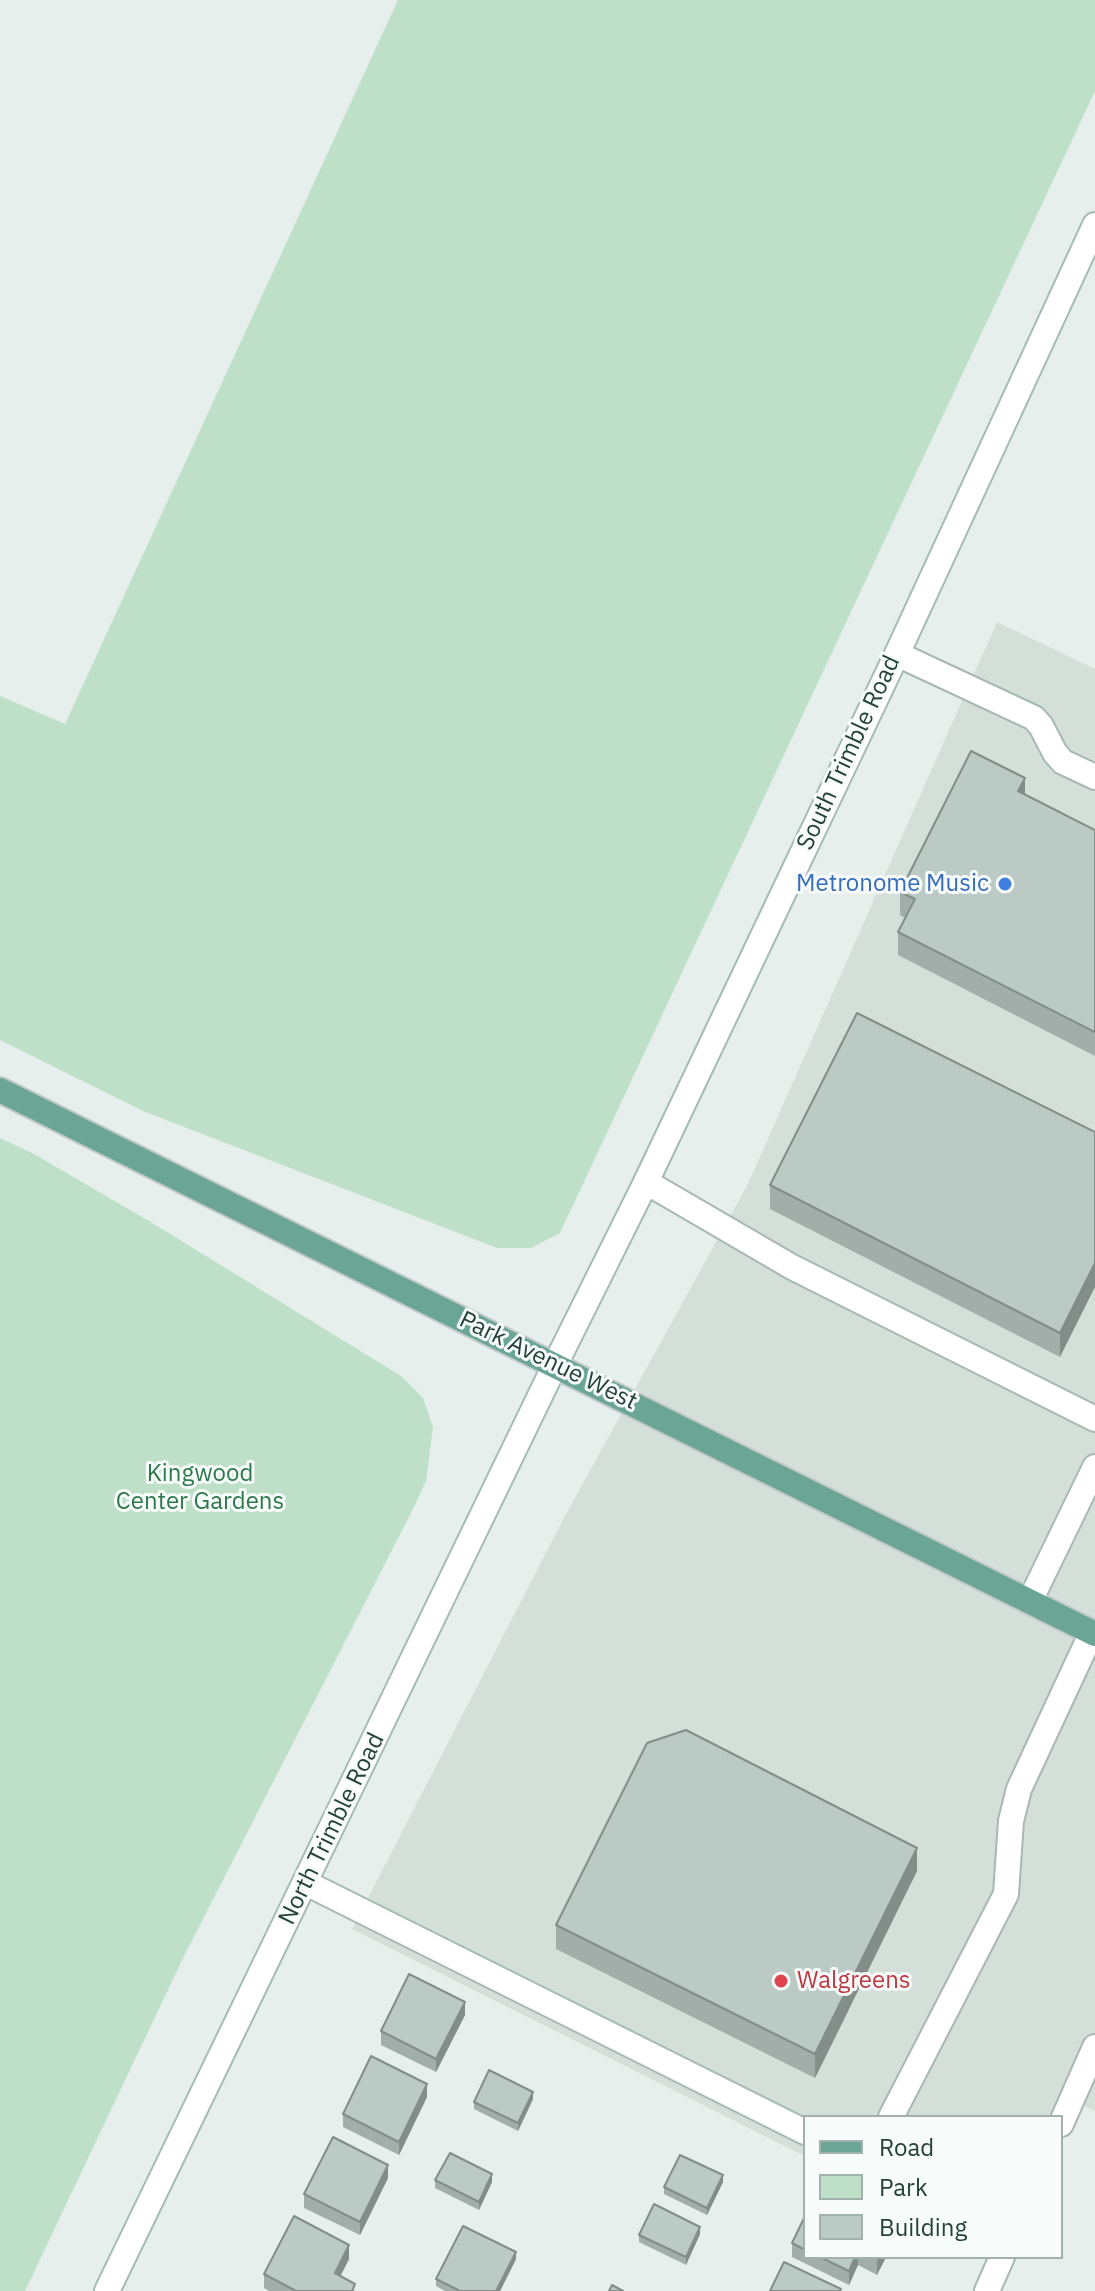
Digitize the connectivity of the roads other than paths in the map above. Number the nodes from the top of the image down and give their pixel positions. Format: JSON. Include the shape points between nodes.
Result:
{"nodes":[{"id":1,"x":1095,"y":225,"type":"edge"},
{"id":2,"x":897,"y":654,"type":"junction"},
{"id":3,"x":1095,"y":777,"type":"edge"},
{"id":4,"x":0,"y":1090,"type":"edge"},
{"id":5,"x":646,"y":1182,"type":"junction"},
{"id":6,"x":555,"y":1365,"type":"junction"},
{"id":7,"x":1095,"y":1419,"type":"edge"},
{"id":8,"x":1095,"y":1467,"type":"edge"},
{"id":9,"x":1030,"y":1601,"type":"junction"},
{"id":10,"x":1093,"y":1633,"type":"edge"},
{"id":11,"x":306,"y":1883,"type":"junction"},
{"id":12,"x":1095,"y":2047,"type":"edge"},
{"id":13,"x":892,"y":2115,"type":"edge"},
{"id":14,"x":1063,"y":2119,"type":"edge"},
{"id":15,"x":803,"y":2131,"type":"edge"},
{"id":16,"x":1001,"y":2259,"type":"edge"},
{"id":17,"x":107,"y":2291,"type":"edge"},
{"id":18,"x":987,"y":2291,"type":"edge"}],
"edges":[{"from":1,"to":2,"type":"main road","name":"South Trimble Road"},
{"from":2,"to":3,"type":"main road","via":[[1034,718],[1063,762]]},
{"from":2,"to":5,"type":"main road","name":"South Trimble Road"},
{"from":4,"to":6,"type":"main road","name":"Park Avenue West"},
{"from":5,"to":6,"type":"main road","name":"South Trimble Road"},
{"from":5,"to":7,"type":"main road","via":[[792,1267]]},
{"from":6,"to":9,"type":"main road","name":"Park Avenue West"},
{"from":6,"to":11,"type":"main road","name":"North Trimble Road"},
{"from":8,"to":9,"type":"main road"},
{"from":9,"to":10,"type":"main road","name":"Park Avenue West"},
{"from":10,"to":13,"type":"main road","via":[[1019,1789],[1011,1821],[1006,1894]]},
{"from":11,"to":15,"type":"main road"},
{"from":11,"to":17,"type":"main road","name":"North Trimble Road"},
{"from":12,"to":14,"type":"main road"},
{"from":16,"to":18,"type":"main road"}]}
